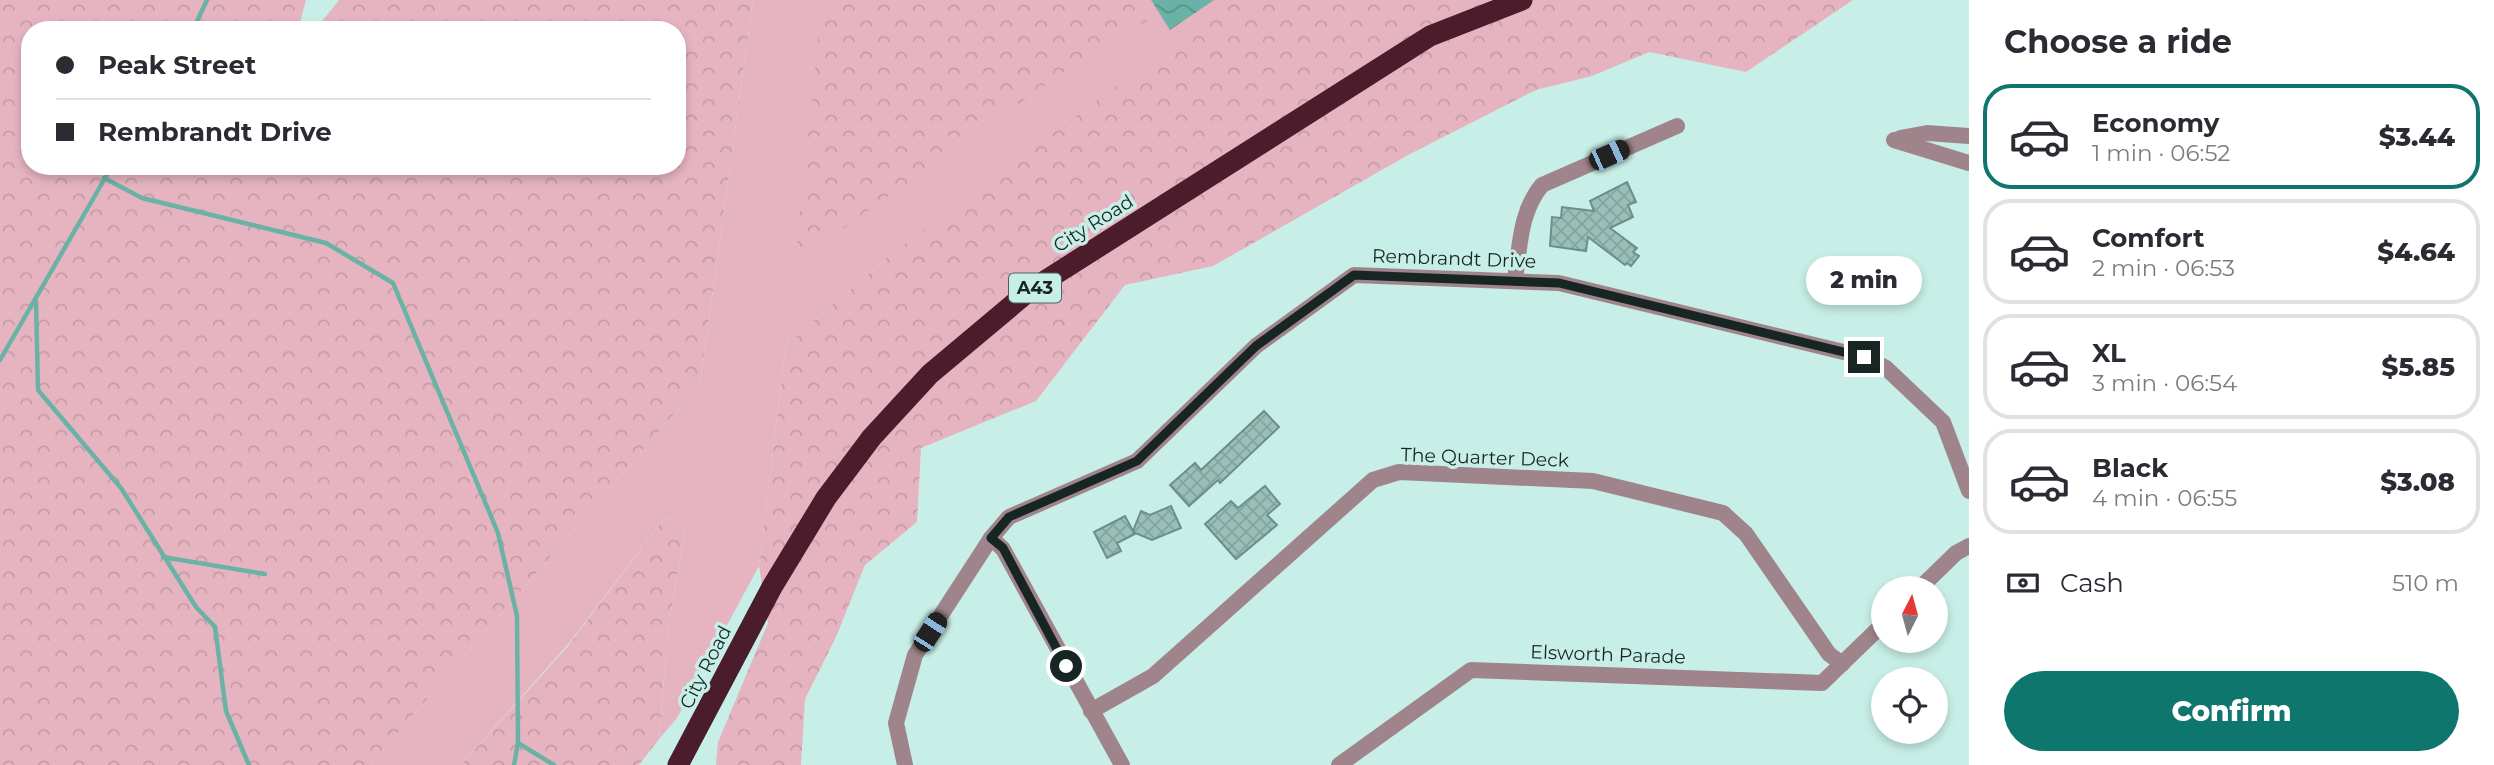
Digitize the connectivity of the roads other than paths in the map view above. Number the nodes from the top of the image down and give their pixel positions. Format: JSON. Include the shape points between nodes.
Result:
{"nodes":[{"id":1,"x":1522,"y":0,"type":"edge"},
{"id":2,"x":1677,"y":126,"type":"dead end"},
{"id":3,"x":1969,"y":136,"type":"edge"},
{"id":4,"x":1969,"y":163,"type":"edge"},
{"id":5,"x":1516,"y":279,"type":"junction"},
{"id":6,"x":1969,"y":491,"type":"edge"},
{"id":7,"x":991,"y":538,"type":"junction"},
{"id":8,"x":1969,"y":546,"type":"edge"},
{"id":9,"x":1932,"y":576,"type":"edge"},
{"id":10,"x":1871,"y":636,"type":"edge"},
{"id":11,"x":1842,"y":664,"type":"junction"},
{"id":12,"x":1091,"y":711,"type":"junction"},
{"id":13,"x":696,"y":734,"type":"junction"},
{"id":14,"x":672,"y":765,"type":"edge"},
{"id":15,"x":678,"y":765,"type":"edge"},
{"id":16,"x":905,"y":765,"type":"edge"},
{"id":17,"x":1122,"y":765,"type":"edge"},
{"id":18,"x":1339,"y":765,"type":"edge"}],
"edges":[{"from":1,"to":13,"type":"highway","name":"City Road","number":"A43","via":[[1430,36],[1029,291],[930,374],[872,437],[826,498],[772,587]]},
{"from":2,"to":5,"type":"street","via":[[1542,185],[1530,199],[1525,215]]},
{"from":3,"to":4,"type":"street","via":[[1927,133],[1894,139]]},
{"from":5,"to":6,"type":"street","name":"Rembrandt Drive","via":[[1559,283],[1864,357],[1886,368],[1943,422]]},
{"from":5,"to":7,"type":"street","name":"Rembrandt Drive","via":[[1354,275],[1256,346],[1137,461],[1009,517]]},
{"from":7,"to":12,"type":"street","via":[[1003,548]]},
{"from":7,"to":16,"type":"street","name":"Rembrandt Drive","via":[[915,656],[896,723]]},
{"from":8,"to":9,"type":"street"},
{"from":10,"to":11,"type":"street","name":"Elsworth Parade"},
{"from":11,"to":12,"type":"street","name":"The Quarter Deck","via":[[1829,654],[1746,534],[1723,513],[1592,481],[1399,472],[1373,480],[1153,676]]},
{"from":11,"to":18,"type":"street","name":"Elsworth Parade","via":[[1822,683],[1471,670]]},
{"from":12,"to":17,"type":"street"},
{"from":13,"to":14,"type":"highway","name":"City Road","number":"A43"},
{"from":13,"to":15,"type":"highway","name":"City Road","number":"A43"}]}
